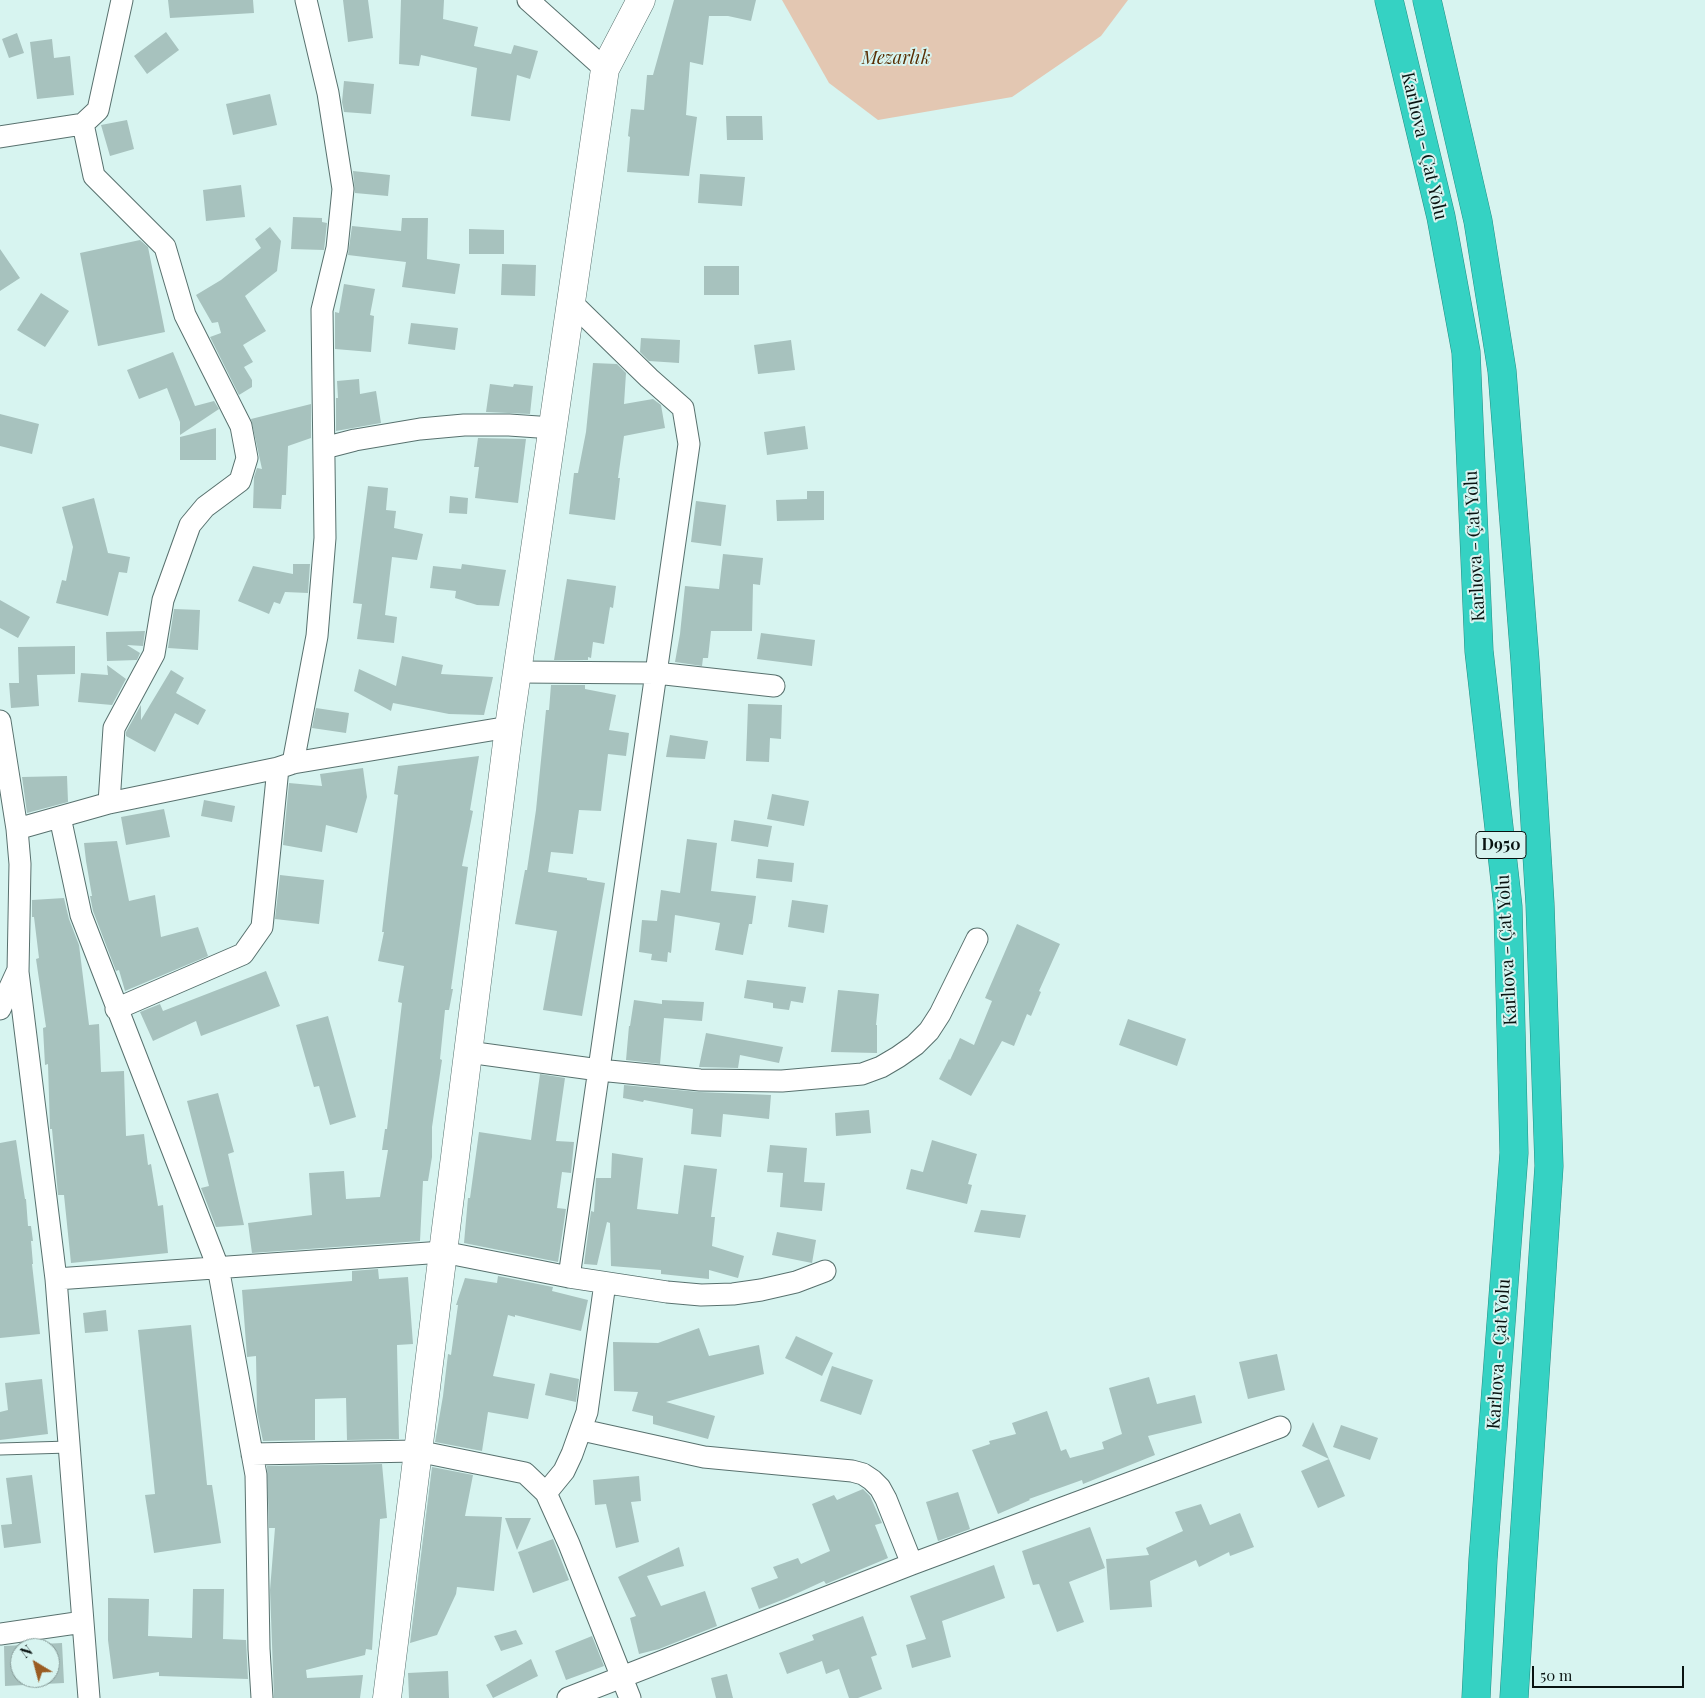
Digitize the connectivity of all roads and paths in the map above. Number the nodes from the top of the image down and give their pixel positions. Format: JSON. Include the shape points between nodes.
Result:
{"nodes":[{"id":1,"x":122,"y":0,"type":"edge"},
{"id":2,"x":306,"y":0,"type":"edge"},
{"id":3,"x":528,"y":0,"type":"edge"},
{"id":4,"x":641,"y":0,"type":"edge"},
{"id":5,"x":1389,"y":0,"type":"edge"},
{"id":6,"x":1427,"y":0,"type":"edge"},
{"id":7,"x":605,"y":68,"type":"junction"},
{"id":8,"x":83,"y":124,"type":"junction"},
{"id":9,"x":0,"y":137,"type":"edge"},
{"id":10,"x":571,"y":302,"type":"junction"},
{"id":11,"x":553,"y":428,"type":"junction"},
{"id":12,"x":324,"y":448,"type":"junction"},
{"id":13,"x":518,"y":672,"type":"junction"},
{"id":14,"x":656,"y":673,"type":"junction"},
{"id":15,"x":774,"y":686,"type":"dead end"},
{"id":16,"x":0,"y":721,"type":"edge"},
{"id":17,"x":509,"y":727,"type":"junction"},
{"id":18,"x":3,"y":760,"type":"edge"},
{"id":19,"x":286,"y":765,"type":"junction"},
{"id":20,"x":109,"y":803,"type":"junction"},
{"id":21,"x":60,"y":817,"type":"junction"},
{"id":22,"x":17,"y":829,"type":"junction"},
{"id":23,"x":977,"y":939,"type":"dead end"},
{"id":24,"x":18,"y":972,"type":"junction"},
{"id":25,"x":0,"y":1009,"type":"edge"},
{"id":26,"x":116,"y":1009,"type":"junction"},
{"id":27,"x":468,"y":1052,"type":"junction"},
{"id":28,"x":599,"y":1070,"type":"junction"},
{"id":29,"x":443,"y":1252,"type":"junction"},
{"id":30,"x":218,"y":1267,"type":"junction"},
{"id":31,"x":825,"y":1270,"type":"dead end"},
{"id":32,"x":569,"y":1277,"type":"junction"},
{"id":33,"x":56,"y":1279,"type":"junction"},
{"id":34,"x":605,"y":1283,"type":"junction"},
{"id":35,"x":1280,"y":1427,"type":"dead end"},
{"id":36,"x":582,"y":1430,"type":"junction"},
{"id":37,"x":69,"y":1447,"type":"junction"},
{"id":38,"x":0,"y":1449,"type":"edge"},
{"id":39,"x":418,"y":1451,"type":"junction"},
{"id":40,"x":252,"y":1454,"type":"junction"},
{"id":41,"x":546,"y":1493,"type":"junction"},
{"id":42,"x":912,"y":1564,"type":"junction"},
{"id":43,"x":83,"y":1622,"type":"junction"},
{"id":44,"x":0,"y":1634,"type":"edge"},
{"id":45,"x":623,"y":1678,"type":"junction"},
{"id":46,"x":90,"y":1698,"type":"edge"},
{"id":47,"x":262,"y":1698,"type":"edge"},
{"id":48,"x":387,"y":1698,"type":"edge"},
{"id":49,"x":568,"y":1698,"type":"edge"},
{"id":50,"x":630,"y":1698,"type":"edge"},
{"id":51,"x":1476,"y":1698,"type":"edge"},
{"id":52,"x":1514,"y":1698,"type":"edge"}],
"edges":[{"from":1,"to":8,"type":"street","via":[[98,110]]},
{"from":2,"to":12,"type":"street","via":[[328,93],[343,189],[337,248],[322,310]]},
{"from":3,"to":7,"type":"street"},
{"from":4,"to":7,"type":"street"},
{"from":5,"to":51,"type":"highway","name":"Karlıova - Çat Yolu","number":"D950","via":[[1441,217],[1466,352],[1479,651],[1508,907],[1514,1153]]},
{"from":6,"to":52,"type":"highway","name":"Karlıova - Çat Yolu","number":"D950","via":[[1478,220],[1502,371],[1540,904],[1550,1166]]},
{"from":7,"to":10,"type":"street"},
{"from":8,"to":9,"type":"street"},
{"from":8,"to":20,"type":"street","via":[[94,176],[165,247],[185,315],[241,426],[247,458],[240,481],[205,507],[190,524],[163,600],[154,654],[114,728]]},
{"from":10,"to":11,"type":"street"},
{"from":10,"to":14,"type":"street","via":[[683,408],[689,444]]},
{"from":11,"to":12,"type":"street","via":[[473,425],[420,429]]},
{"from":11,"to":13,"type":"street"},
{"from":12,"to":19,"type":"street","via":[[325,538],[317,636]]},
{"from":13,"to":14,"type":"street"},
{"from":13,"to":17,"type":"street"},
{"from":14,"to":15,"type":"street"},
{"from":14,"to":28,"type":"street"},
{"from":16,"to":18,"type":"street"},
{"from":17,"to":19,"type":"street"},
{"from":17,"to":27,"type":"street"},
{"from":18,"to":22,"type":"street"},
{"from":19,"to":20,"type":"street"},
{"from":19,"to":26,"type":"street","via":[[262,926],[243,954]]},
{"from":20,"to":21,"type":"street"},
{"from":21,"to":22,"type":"street"},
{"from":21,"to":26,"type":"street","via":[[81,915]]},
{"from":22,"to":24,"type":"street","via":[[20,864]]},
{"from":23,"to":28,"type":"street","via":[[929,1031],[898,1057],[862,1074],[741,1082]]},
{"from":24,"to":25,"type":"street"},
{"from":24,"to":33,"type":"street"},
{"from":26,"to":30,"type":"street"},
{"from":27,"to":28,"type":"street"},
{"from":27,"to":29,"type":"street"},
{"from":28,"to":32,"type":"street"},
{"from":29,"to":30,"type":"street"},
{"from":29,"to":32,"type":"street"},
{"from":29,"to":39,"type":"street"},
{"from":30,"to":33,"type":"street"},
{"from":30,"to":40,"type":"street"},
{"from":31,"to":34,"type":"street","via":[[796,1282],[733,1294],[692,1294]]},
{"from":32,"to":34,"type":"street"},
{"from":33,"to":37,"type":"street"},
{"from":34,"to":36,"type":"street","via":[[592,1385]]},
{"from":35,"to":42,"type":"street"},
{"from":36,"to":41,"type":"street","via":[[564,1471]]},
{"from":36,"to":42,"type":"street","via":[[704,1457],[862,1474],[880,1488]]},
{"from":37,"to":38,"type":"lane"},
{"from":37,"to":43,"type":"street"},
{"from":39,"to":40,"type":"street"},
{"from":39,"to":41,"type":"street","via":[[525,1473]]},
{"from":39,"to":48,"type":"street"},
{"from":40,"to":47,"type":"street","via":[[256,1475],[258,1649]]},
{"from":41,"to":45,"type":"street"},
{"from":42,"to":45,"type":"street"},
{"from":43,"to":44,"type":"street"},
{"from":43,"to":46,"type":"street"},
{"from":45,"to":49,"type":"street"},
{"from":45,"to":50,"type":"street"}]}
